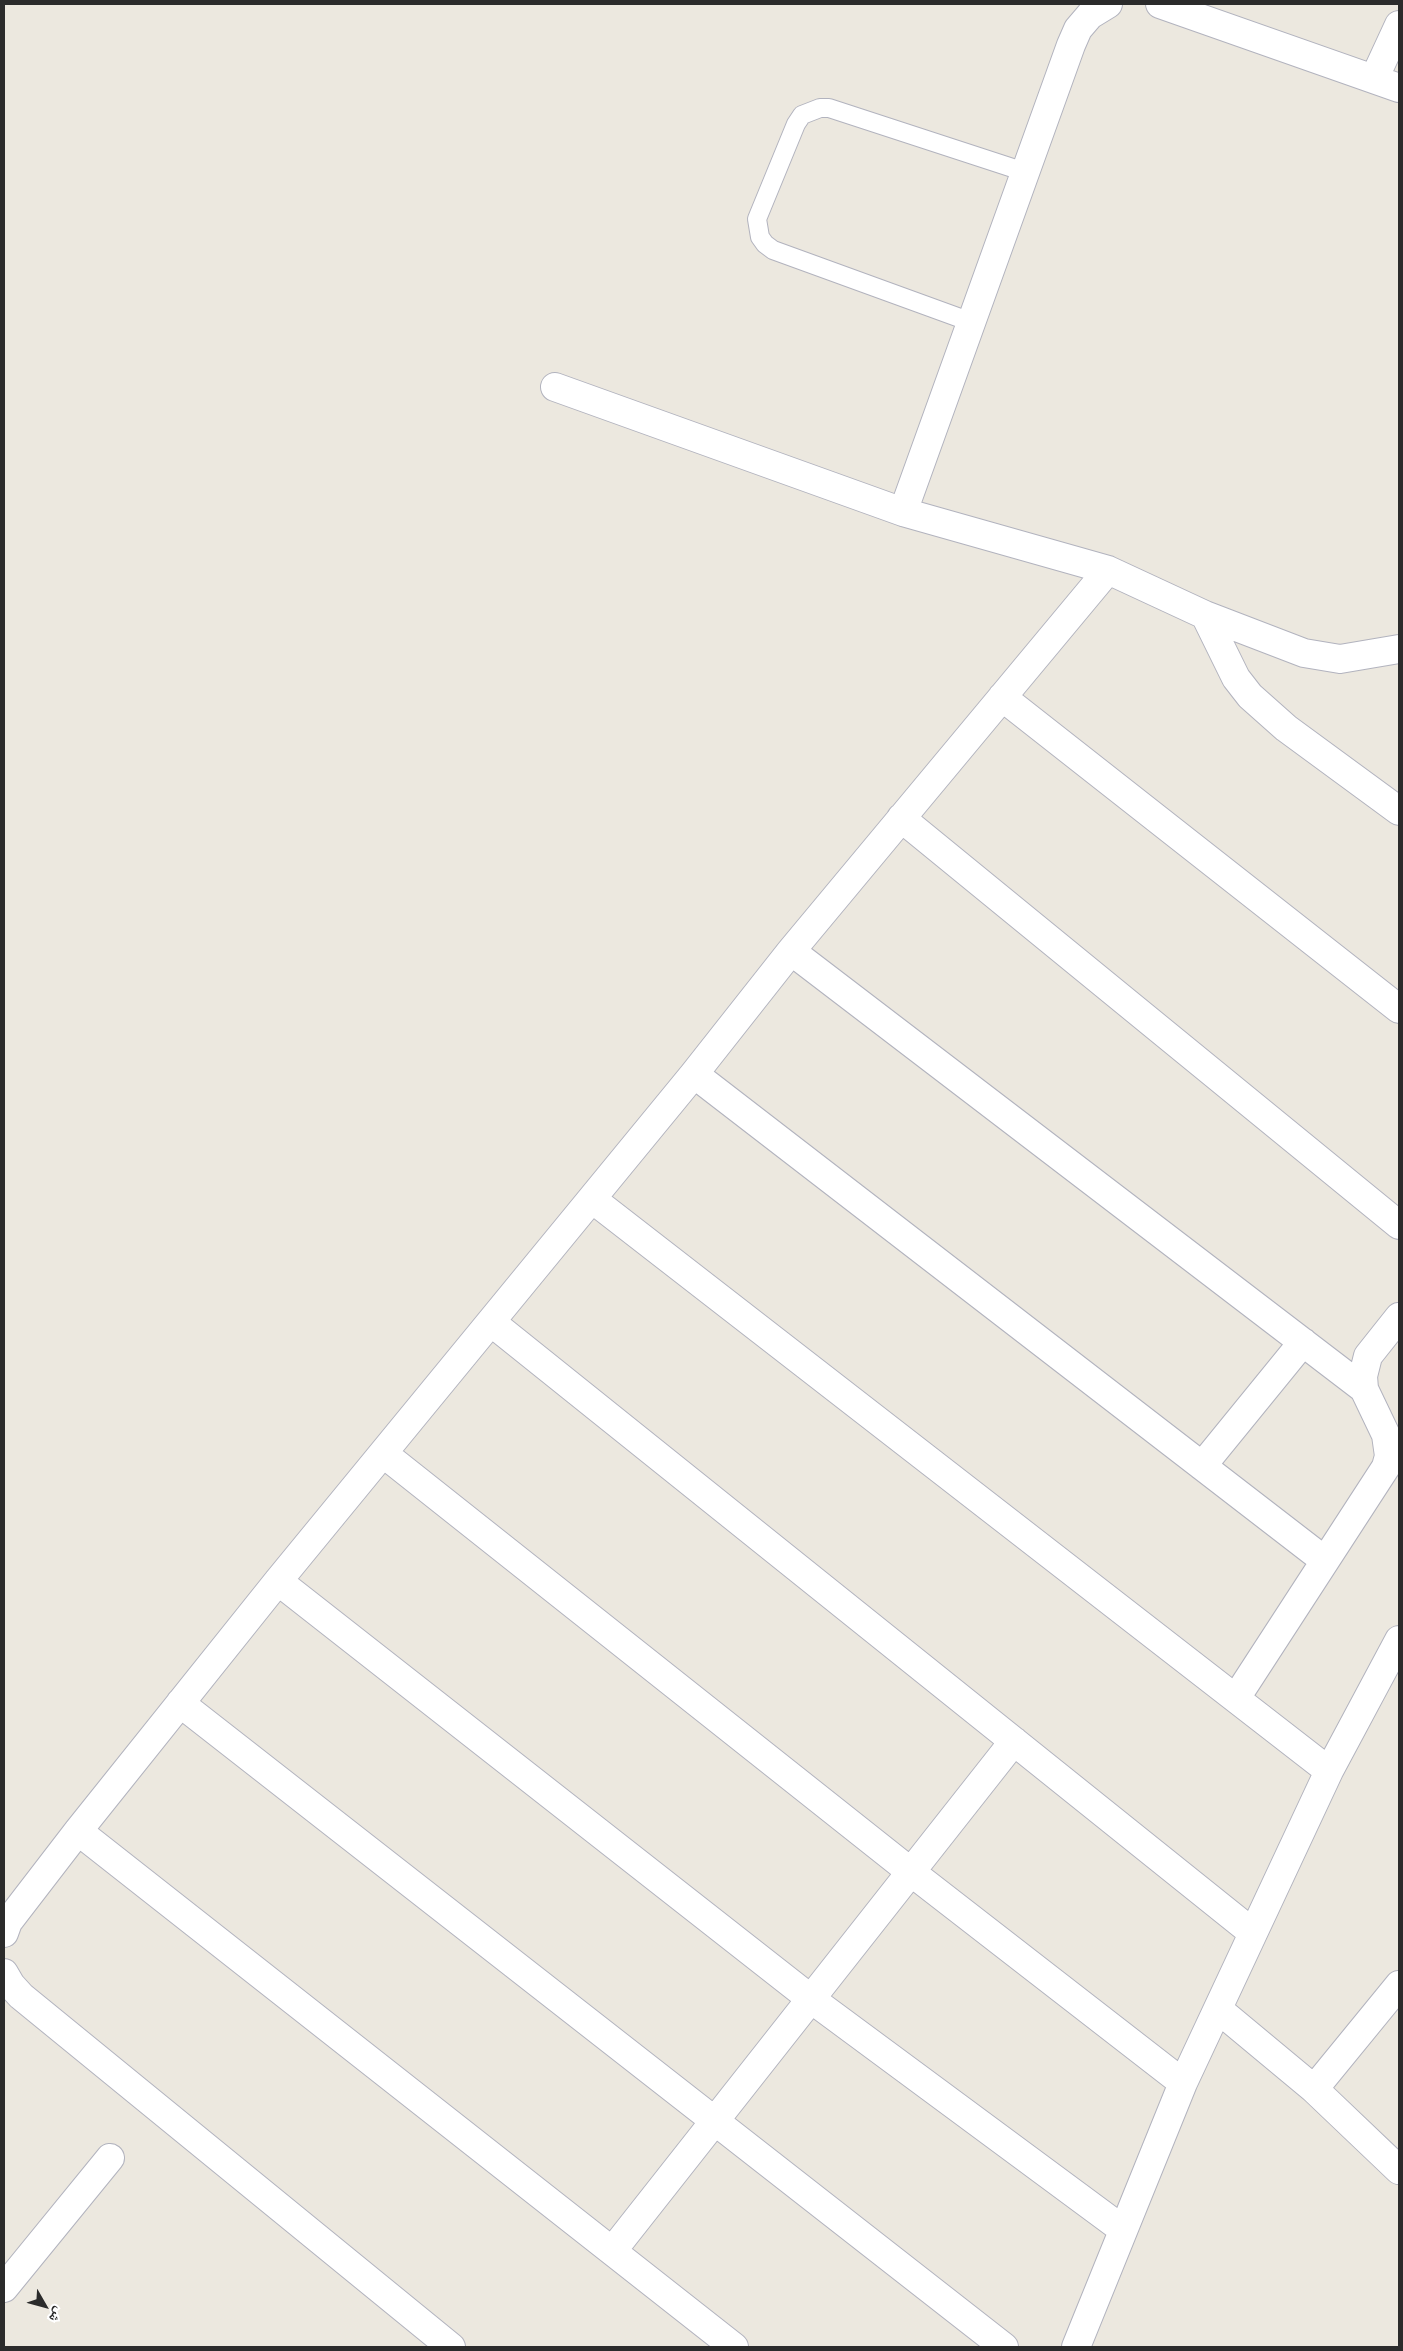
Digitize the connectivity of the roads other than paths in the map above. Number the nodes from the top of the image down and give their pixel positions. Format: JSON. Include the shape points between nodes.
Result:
{"nodes":[{"id":1,"x":1108,"y":4,"type":"edge"},
{"id":2,"x":1176,"y":6,"type":"edge"},
{"id":3,"x":1399,"y":24,"type":"edge"},
{"id":4,"x":1374,"y":79,"type":"junction"},
{"id":5,"x":1399,"y":88,"type":"edge"},
{"id":6,"x":1025,"y":172,"type":"junction"},
{"id":7,"x":971,"y":322,"type":"junction"},
{"id":8,"x":555,"y":387,"type":"dead end"},
{"id":9,"x":903,"y":512,"type":"junction"},
{"id":10,"x":1108,"y":570,"type":"junction"},
{"id":11,"x":1205,"y":615,"type":"junction"},
{"id":12,"x":1398,"y":647,"type":"edge"},
{"id":13,"x":1002,"y":697,"type":"junction"},
{"id":14,"x":1399,"y":811,"type":"edge"},
{"id":15,"x":901,"y":818,"type":"junction"},
{"id":16,"x":791,"y":951,"type":"junction"},
{"id":17,"x":1399,"y":1008,"type":"edge"},
{"id":18,"x":694,"y":1074,"type":"junction"},
{"id":19,"x":592,"y":1199,"type":"junction"},
{"id":20,"x":1399,"y":1225,"type":"edge"},
{"id":21,"x":1399,"y":1317,"type":"edge"},
{"id":22,"x":492,"y":1322,"type":"junction"},
{"id":23,"x":1303,"y":1342,"type":"junction"},
{"id":24,"x":1364,"y":1389,"type":"junction"},
{"id":25,"x":384,"y":1454,"type":"junction"},
{"id":26,"x":1202,"y":1466,"type":"junction"},
{"id":27,"x":1324,"y":1560,"type":"junction"},
{"id":28,"x":278,"y":1581,"type":"junction"},
{"id":29,"x":1399,"y":1640,"type":"edge"},
{"id":30,"x":1236,"y":1698,"type":"junction"},
{"id":31,"x":180,"y":1703,"type":"junction"},
{"id":32,"x":1014,"y":1742,"type":"junction"},
{"id":33,"x":1329,"y":1771,"type":"junction"},
{"id":34,"x":78,"y":1831,"type":"junction"},
{"id":35,"x":911,"y":1872,"type":"junction"},
{"id":36,"x":4,"y":1933,"type":"edge"},
{"id":37,"x":1253,"y":1933,"type":"junction"},
{"id":38,"x":4,"y":1973,"type":"edge"},
{"id":39,"x":1399,"y":1985,"type":"edge"},
{"id":40,"x":811,"y":1999,"type":"junction"},
{"id":41,"x":1219,"y":2010,"type":"junction"},
{"id":42,"x":1183,"y":2083,"type":"junction"},
{"id":43,"x":1314,"y":2089,"type":"junction"},
{"id":44,"x":715,"y":2122,"type":"junction"},
{"id":45,"x":110,"y":2158,"type":"dead end"},
{"id":46,"x":1399,"y":2170,"type":"edge"},
{"id":47,"x":1122,"y":2229,"type":"junction"},
{"id":48,"x":613,"y":2250,"type":"junction"},
{"id":49,"x":4,"y":2288,"type":"edge"},
{"id":50,"x":451,"y":2347,"type":"edge"},
{"id":51,"x":734,"y":2347,"type":"edge"},
{"id":52,"x":1004,"y":2347,"type":"edge"},
{"id":53,"x":1076,"y":2347,"type":"edge"}],
"edges":[{"from":1,"to":6,"type":"street","via":[[1090,15],[1078,29]]},
{"from":2,"to":4,"type":"street"},
{"from":3,"to":4,"type":"street"},
{"from":4,"to":5,"type":"street"},
{"from":6,"to":7,"type":"street"},
{"from":6,"to":7,"type":"lane","via":[[830,108],[820,108],[802,116],[796,124],[758,219],[760,237],[773,250]]},
{"from":7,"to":9,"type":"street"},
{"from":8,"to":9,"type":"street"},
{"from":9,"to":10,"type":"street"},
{"from":10,"to":11,"type":"street"},
{"from":10,"to":13,"type":"street"},
{"from":11,"to":12,"type":"street","via":[[1304,653],[1323,657],[1340,658]]},
{"from":11,"to":14,"type":"street","via":[[1236,678],[1250,696],[1286,728]]},
{"from":13,"to":15,"type":"street"},
{"from":13,"to":17,"type":"street"},
{"from":15,"to":16,"type":"street"},
{"from":15,"to":20,"type":"street"},
{"from":16,"to":18,"type":"street"},
{"from":16,"to":23,"type":"street"},
{"from":18,"to":19,"type":"street"},
{"from":18,"to":26,"type":"street"},
{"from":19,"to":22,"type":"street"},
{"from":19,"to":30,"type":"street"},
{"from":21,"to":24,"type":"street","via":[[1368,1356],[1363,1376]]},
{"from":22,"to":25,"type":"street"},
{"from":22,"to":32,"type":"street"},
{"from":23,"to":24,"type":"street"},
{"from":23,"to":26,"type":"street"},
{"from":24,"to":27,"type":"street","via":[[1386,1435],[1389,1456],[1382,1476]]},
{"from":25,"to":28,"type":"street"},
{"from":25,"to":35,"type":"street"},
{"from":26,"to":27,"type":"street"},
{"from":27,"to":30,"type":"street"},
{"from":28,"to":31,"type":"street"},
{"from":28,"to":40,"type":"street"},
{"from":29,"to":33,"type":"street"},
{"from":30,"to":33,"type":"street"},
{"from":31,"to":34,"type":"street"},
{"from":31,"to":44,"type":"street"},
{"from":32,"to":35,"type":"street"},
{"from":32,"to":37,"type":"street"},
{"from":33,"to":37,"type":"street"},
{"from":34,"to":36,"type":"street","via":[[8,1922]]},
{"from":34,"to":48,"type":"street"},
{"from":35,"to":40,"type":"street"},
{"from":35,"to":42,"type":"street"},
{"from":37,"to":41,"type":"street"},
{"from":38,"to":50,"type":"street","via":[[21,1996]]},
{"from":39,"to":43,"type":"street"},
{"from":40,"to":44,"type":"street"},
{"from":40,"to":47,"type":"street"},
{"from":41,"to":42,"type":"street"},
{"from":41,"to":43,"type":"street"},
{"from":42,"to":47,"type":"street"},
{"from":43,"to":46,"type":"street"},
{"from":44,"to":48,"type":"street"},
{"from":44,"to":52,"type":"street"},
{"from":45,"to":49,"type":"street"},
{"from":47,"to":53,"type":"street"},
{"from":48,"to":51,"type":"street"}]}
